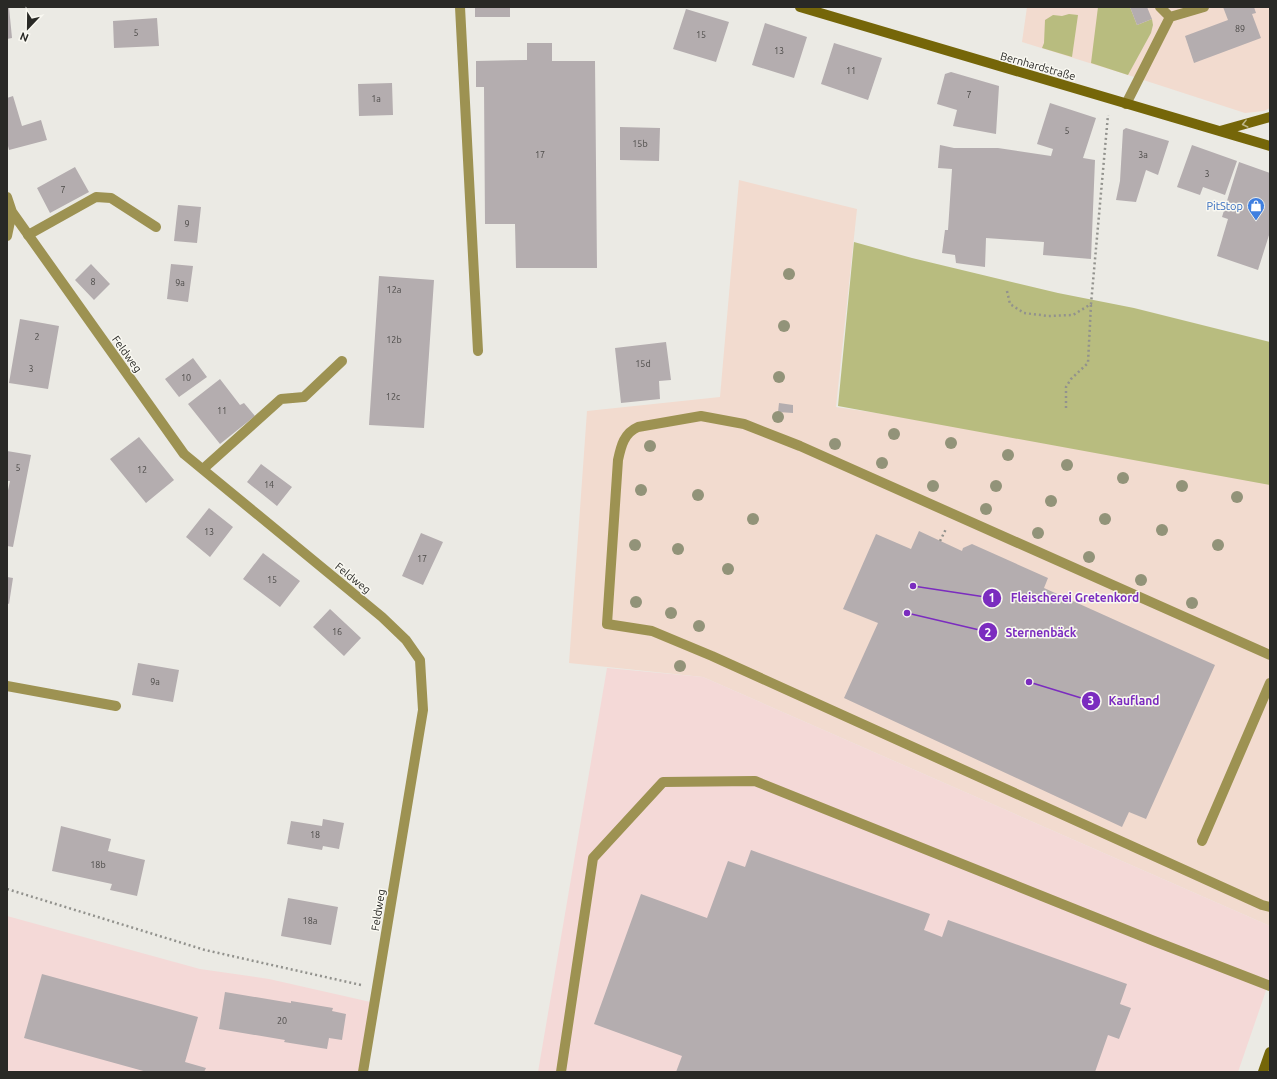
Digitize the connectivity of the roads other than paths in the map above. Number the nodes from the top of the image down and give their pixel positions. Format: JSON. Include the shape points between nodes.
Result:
{"nodes":[{"id":1,"x":460,"y":7,"type":"edge"},
{"id":2,"x":800,"y":7,"type":"edge"},
{"id":3,"x":1160,"y":7,"type":"edge"},
{"id":4,"x":1204,"y":7,"type":"edge"},
{"id":5,"x":1170,"y":17,"type":"junction"},
{"id":6,"x":1126,"y":104,"type":"junction"},
{"id":7,"x":1270,"y":117,"type":"edge"},
{"id":8,"x":1220,"y":131,"type":"junction"},
{"id":9,"x":1270,"y":146,"type":"edge"},
{"id":10,"x":7,"y":197,"type":"edge"},
{"id":11,"x":12,"y":212,"type":"junction"},
{"id":12,"x":156,"y":226,"type":"dead end"},
{"id":13,"x":28,"y":235,"type":"junction"},
{"id":14,"x":7,"y":236,"type":"edge"},
{"id":15,"x":478,"y":351,"type":"dead end"},
{"id":16,"x":342,"y":362,"type":"dead end"},
{"id":17,"x":202,"y":469,"type":"junction"},
{"id":18,"x":1270,"y":655,"type":"edge"},
{"id":19,"x":1270,"y":683,"type":"edge"},
{"id":20,"x":7,"y":686,"type":"edge"},
{"id":21,"x":116,"y":706,"type":"dead end"},
{"id":22,"x":1202,"y":841,"type":"dead end"},
{"id":23,"x":1270,"y":907,"type":"edge"},
{"id":24,"x":1270,"y":986,"type":"edge"},
{"id":25,"x":1270,"y":1052,"type":"edge"},
{"id":26,"x":363,"y":1072,"type":"edge"},
{"id":27,"x":561,"y":1072,"type":"edge"},
{"id":28,"x":1263,"y":1072,"type":"edge"}],
"edges":[{"from":1,"to":15,"type":"street"},
{"from":2,"to":6,"type":"street","name":"Bernhardstraße"},
{"from":3,"to":5,"type":"street"},
{"from":4,"to":5,"type":"street"},
{"from":5,"to":6,"type":"street"},
{"from":6,"to":8,"type":"street","name":"Bernhardstraße"},
{"from":7,"to":8,"type":"street","one_way":true},
{"from":8,"to":9,"type":"street","name":"Bernhardstraße"},
{"from":10,"to":11,"type":"street","name":"Feldweg"},
{"from":11,"to":13,"type":"street","name":"Feldweg"},
{"from":11,"to":14,"type":"street"},
{"from":12,"to":13,"type":"street","via":[[111,198],[96,197]]},
{"from":13,"to":17,"type":"street","name":"Feldweg","via":[[184,454]]},
{"from":16,"to":17,"type":"street","via":[[304,397],[281,400]]},
{"from":17,"to":26,"type":"street","name":"Feldweg","via":[[382,617],[406,640],[420,660],[423,710]]},
{"from":18,"to":23,"type":"street","via":[[800,446],[744,424],[701,416],[638,427],[632,430],[621,444],[607,624],[652,631],[712,656],[1262,906]]},
{"from":19,"to":22,"type":"street"},
{"from":20,"to":21,"type":"street"},
{"from":24,"to":27,"type":"street","via":[[755,781],[663,782],[593,858]]},
{"from":25,"to":28,"type":"street"}]}
